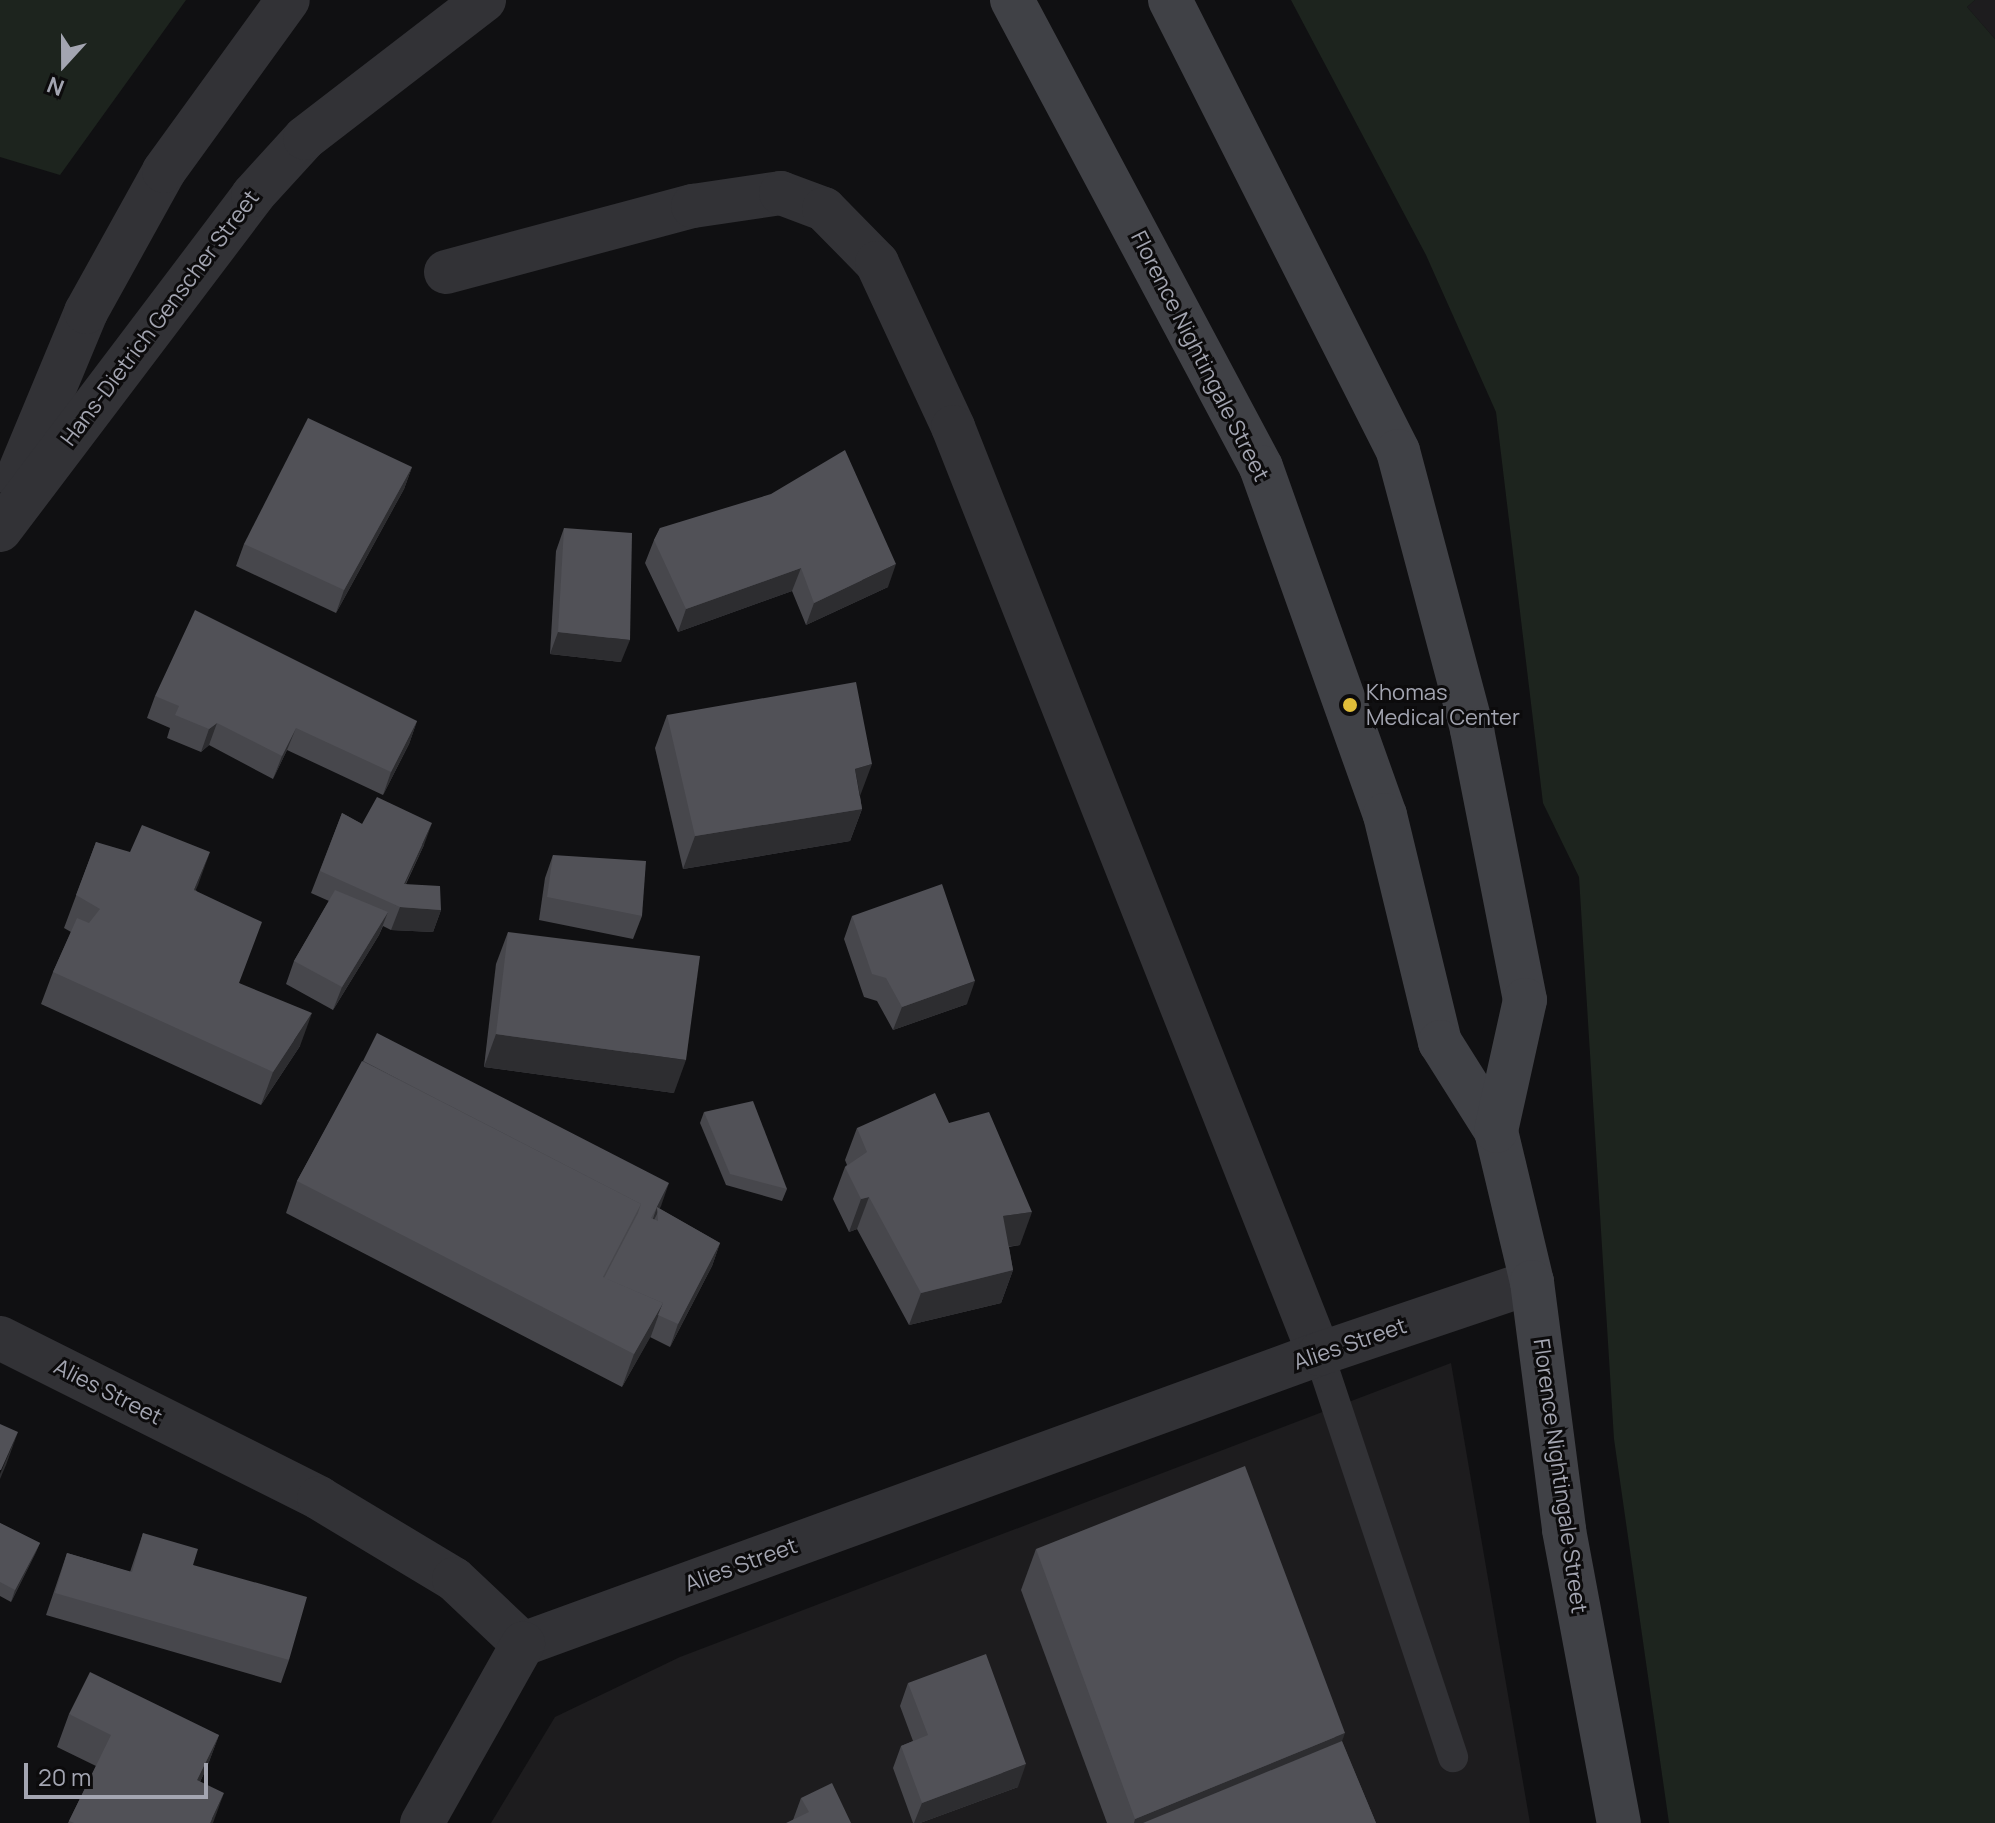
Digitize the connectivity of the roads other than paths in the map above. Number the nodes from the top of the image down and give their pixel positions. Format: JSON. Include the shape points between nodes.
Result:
{"nodes":[{"id":1,"x":288,"y":0,"type":"edge"},
{"id":2,"x":484,"y":0,"type":"edge"},
{"id":3,"x":1012,"y":0,"type":"edge"},
{"id":4,"x":1170,"y":0,"type":"edge"},
{"id":5,"x":446,"y":272,"type":"dead end"},
{"id":6,"x":0,"y":521,"type":"edge"},
{"id":7,"x":0,"y":530,"type":"edge"},
{"id":8,"x":1496,"y":1131,"type":"junction"},
{"id":9,"x":1532,"y":1282,"type":"junction"},
{"id":10,"x":0,"y":1338,"type":"edge"},
{"id":11,"x":1319,"y":1354,"type":"junction"},
{"id":12,"x":523,"y":1644,"type":"junction"},
{"id":13,"x":1453,"y":1757,"type":"dead end"},
{"id":14,"x":422,"y":1823,"type":"edge"},
{"id":15,"x":1619,"y":1823,"type":"edge"}],
"edges":[{"from":1,"to":6,"type":"street","name":"Hans-Dietrich Genscher Street","via":[[164,171],[86,312]]},
{"from":2,"to":7,"type":"street","name":"Hans-Dietrich Genscher Street","via":[[305,138],[253,195]]},
{"from":3,"to":8,"type":"main road","name":"Florence Nightingale Street","via":[[1261,467],[1385,815],[1440,1042]]},
{"from":4,"to":8,"type":"main road","name":"Florence Nightingale Street","via":[[1398,451],[1472,730],[1525,1000]]},
{"from":5,"to":11,"type":"street","via":[[693,206],[781,193],[824,209],[877,263],[953,427]]},
{"from":8,"to":9,"type":"main road","name":"Florence Nightingale Street"},
{"from":9,"to":11,"type":"street","name":"Alies Street"},
{"from":9,"to":15,"type":"main road","name":"Florence Nightingale Street","via":[[1564,1530]]},
{"from":10,"to":12,"type":"street","name":"Alies Street","via":[[319,1498],[454,1579]]},
{"from":11,"to":12,"type":"street","name":"Alies Street"},
{"from":11,"to":13,"type":"lane"},
{"from":12,"to":14,"type":"street"}]}
